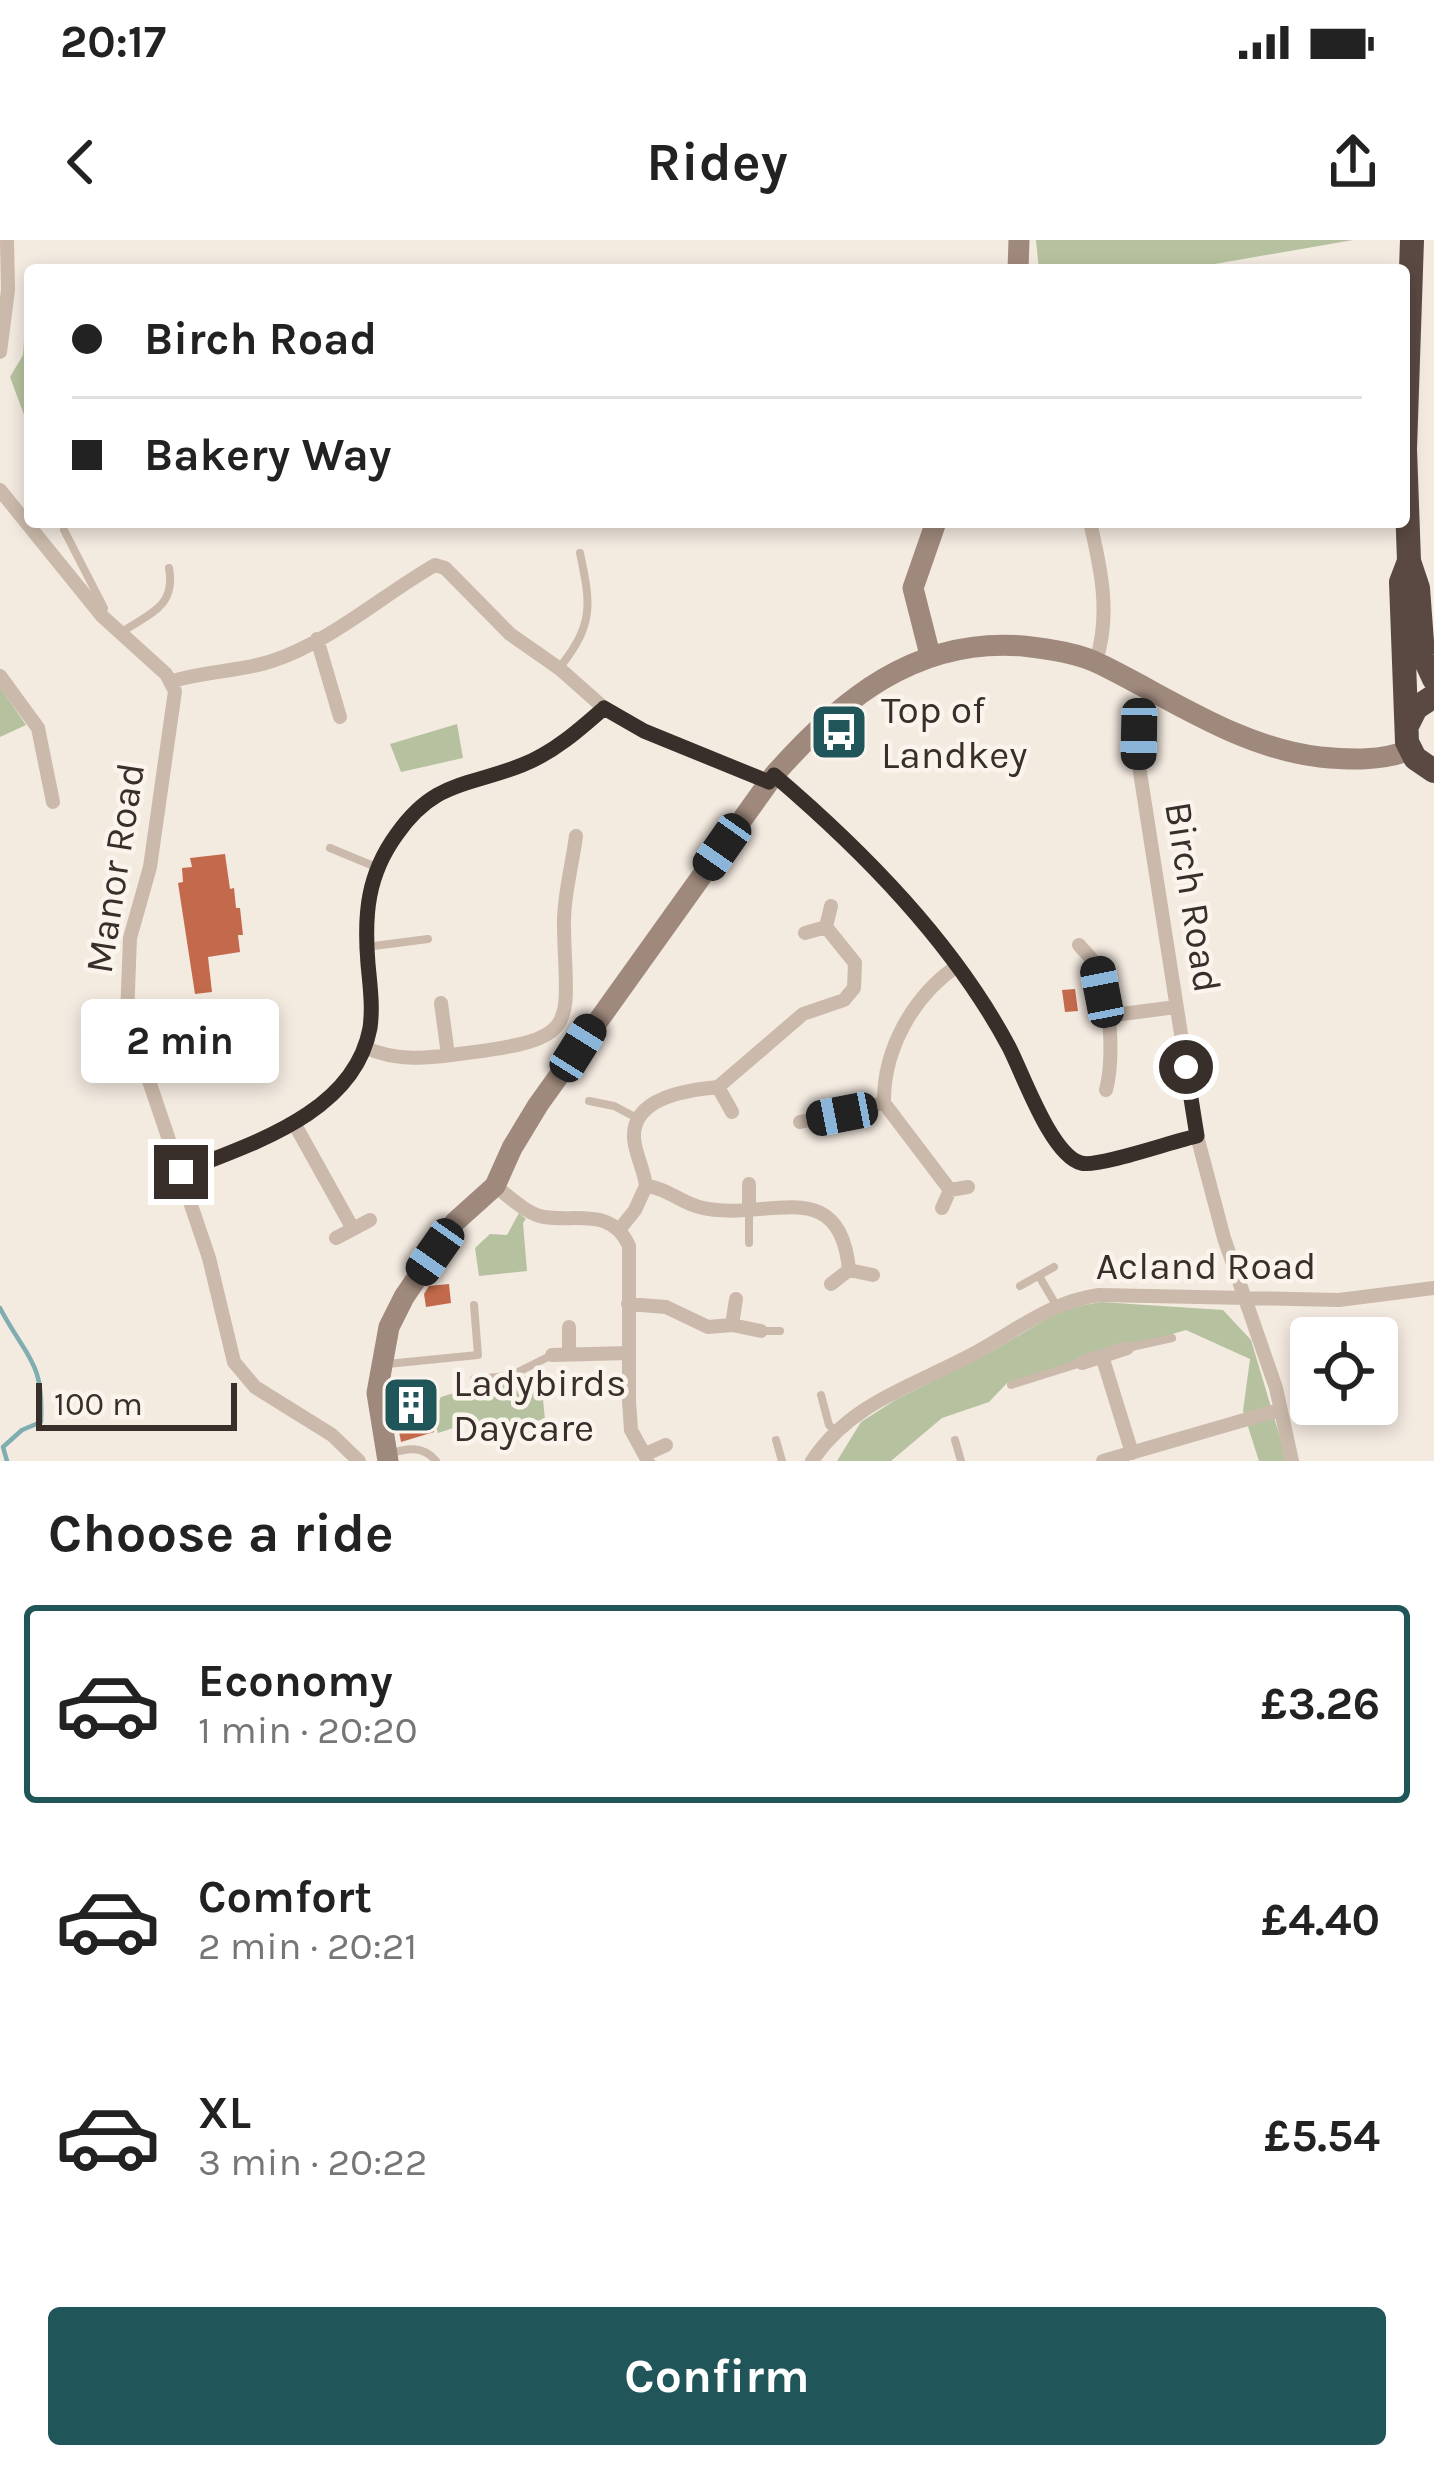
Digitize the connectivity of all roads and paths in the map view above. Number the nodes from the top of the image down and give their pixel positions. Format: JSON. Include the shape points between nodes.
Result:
{"nodes":[{"id":1,"x":7,"y":240,"type":"edge"},
{"id":2,"x":1412,"y":240,"type":"edge"},
{"id":3,"x":1410,"y":310,"type":"edge"},
{"id":4,"x":0,"y":352,"type":"edge"},
{"id":5,"x":0,"y":490,"type":"edge"},
{"id":6,"x":24,"y":520,"type":"edge"},
{"id":7,"x":31,"y":528,"type":"edge"},
{"id":8,"x":934,"y":528,"type":"edge"},
{"id":9,"x":1091,"y":528,"type":"edge"},
{"id":10,"x":1408,"y":528,"type":"edge"},
{"id":11,"x":64,"y":530,"type":"dead end"},
{"id":12,"x":580,"y":553,"type":"dead end"},
{"id":13,"x":1409,"y":561,"type":"junction"},
{"id":14,"x":169,"y":568,"type":"dead end"},
{"id":15,"x":102,"y":616,"type":"junction"},
{"id":16,"x":121,"y":633,"type":"junction"},
{"id":17,"x":317,"y":639,"type":"junction"},
{"id":18,"x":930,"y":655,"type":"junction"},
{"id":19,"x":1096,"y":661,"type":"junction"},
{"id":20,"x":559,"y":668,"type":"junction"},
{"id":21,"x":0,"y":676,"type":"edge"},
{"id":22,"x":1434,"y":679,"type":"edge"},
{"id":23,"x":170,"y":682,"type":"junction"},
{"id":24,"x":1154,"y":691,"type":"junction"},
{"id":25,"x":1434,"y":696,"type":"edge"},
{"id":26,"x":604,"y":708,"type":"junction"},
{"id":27,"x":340,"y":717,"type":"dead end"},
{"id":28,"x":1408,"y":724,"type":"junction"},
{"id":29,"x":1410,"y":750,"type":"junction"},
{"id":30,"x":1432,"y":773,"type":"edge"},
{"id":31,"x":771,"y":779,"type":"junction"},
{"id":32,"x":53,"y":802,"type":"dead end"},
{"id":33,"x":576,"y":836,"type":"dead end"},
{"id":34,"x":330,"y":848,"type":"dead end"},
{"id":35,"x":376,"y":867,"type":"junction"},
{"id":36,"x":572,"y":867,"type":"junction"},
{"id":37,"x":591,"y":871,"type":"dead end"},
{"id":38,"x":831,"y":906,"type":"dead end"},
{"id":39,"x":826,"y":927,"type":"junction"},
{"id":40,"x":805,"y":933,"type":"dead end"},
{"id":41,"x":428,"y":939,"type":"dead end"},
{"id":42,"x":1079,"y":945,"type":"dead end"},
{"id":43,"x":367,"y":946,"type":"junction"},
{"id":44,"x":957,"y":966,"type":"junction"},
{"id":45,"x":441,"y":1003,"type":"dead end"},
{"id":46,"x":1176,"y":1007,"type":"junction"},
{"id":47,"x":1107,"y":1016,"type":"junction"},
{"id":48,"x":364,"y":1047,"type":"junction"},
{"id":49,"x":448,"y":1055,"type":"junction"},
{"id":50,"x":718,"y":1087,"type":"junction"},
{"id":51,"x":1106,"y":1090,"type":"dead end"},
{"id":52,"x":589,"y":1101,"type":"dead end"},
{"id":53,"x":884,"y":1103,"type":"junction"},
{"id":54,"x":732,"y":1112,"type":"dead end"},
{"id":55,"x":637,"y":1118,"type":"junction"},
{"id":56,"x":294,"y":1124,"type":"junction"},
{"id":57,"x":810,"y":1126,"type":"dead end"},
{"id":58,"x":1197,"y":1136,"type":"junction"},
{"id":59,"x":181,"y":1172,"type":"junction"},
{"id":60,"x":750,"y":1177,"type":"dead end"},
{"id":61,"x":495,"y":1186,"type":"junction"},
{"id":62,"x":646,"y":1186,"type":"junction"},
{"id":63,"x":968,"y":1187,"type":"dead end"},
{"id":64,"x":950,"y":1190,"type":"junction"},
{"id":65,"x":942,"y":1208,"type":"dead end"},
{"id":66,"x":749,"y":1209,"type":"junction"},
{"id":67,"x":370,"y":1220,"type":"dead end"},
{"id":68,"x":353,"y":1228,"type":"junction"},
{"id":69,"x":619,"y":1230,"type":"junction"},
{"id":70,"x":336,"y":1238,"type":"dead end"},
{"id":71,"x":749,"y":1244,"type":"dead end"},
{"id":72,"x":1054,"y":1267,"type":"dead end"},
{"id":73,"x":849,"y":1270,"type":"junction"},
{"id":74,"x":873,"y":1275,"type":"dead end"},
{"id":75,"x":1040,"y":1276,"type":"junction"},
{"id":76,"x":831,"y":1284,"type":"dead end"},
{"id":77,"x":1020,"y":1286,"type":"dead end"},
{"id":78,"x":1434,"y":1288,"type":"edge"},
{"id":79,"x":736,"y":1299,"type":"dead end"},
{"id":80,"x":1244,"y":1299,"type":"junction"},
{"id":81,"x":474,"y":1304,"type":"dead end"},
{"id":82,"x":628,"y":1304,"type":"junction"},
{"id":83,"x":1056,"y":1304,"type":"junction"},
{"id":84,"x":731,"y":1325,"type":"junction"},
{"id":85,"x":569,"y":1327,"type":"dead end"},
{"id":86,"x":761,"y":1331,"type":"joint"},
{"id":87,"x":780,"y":1331,"type":"dead end"},
{"id":88,"x":1172,"y":1339,"type":"dead end"},
{"id":89,"x":1126,"y":1348,"type":"joint"},
{"id":90,"x":569,"y":1353,"type":"junction"},
{"id":91,"x":628,"y":1353,"type":"junction"},
{"id":92,"x":552,"y":1355,"type":"joint"},
{"id":93,"x":1102,"y":1356,"type":"junction"},
{"id":94,"x":1082,"y":1363,"type":"joint"},
{"id":95,"x":380,"y":1364,"type":"junction"},
{"id":96,"x":475,"y":1379,"type":"dead end"},
{"id":97,"x":1011,"y":1385,"type":"dead end"},
{"id":98,"x":821,"y":1395,"type":"dead end"},
{"id":99,"x":1280,"y":1410,"type":"junction"},
{"id":100,"x":835,"y":1431,"type":"junction"},
{"id":101,"x":776,"y":1440,"type":"dead end"},
{"id":102,"x":955,"y":1440,"type":"dead end"},
{"id":103,"x":666,"y":1444,"type":"dead end"},
{"id":104,"x":1132,"y":1453,"type":"junction"},
{"id":105,"x":388,"y":1458,"type":"edge"},
{"id":106,"x":647,"y":1458,"type":"edge"},
{"id":107,"x":359,"y":1461,"type":"edge"},
{"id":108,"x":436,"y":1461,"type":"edge"},
{"id":109,"x":782,"y":1461,"type":"edge"},
{"id":110,"x":812,"y":1461,"type":"edge"},
{"id":111,"x":961,"y":1461,"type":"edge"},
{"id":112,"x":1103,"y":1461,"type":"edge"},
{"id":113,"x":1292,"y":1461,"type":"edge"}],
"edges":[{"from":1,"to":4,"type":"street"},
{"from":2,"to":3,"type":"highway"},
{"from":5,"to":6,"type":"street"},
{"from":7,"to":15,"type":"street"},
{"from":8,"to":18,"type":"street","via":[[913,589]]},
{"from":9,"to":19,"type":"street","via":[[1104,587]]},
{"from":10,"to":13,"type":"highway"},
{"from":11,"to":15,"type":"lane"},
{"from":12,"to":20,"type":"lane","via":[[587,621]]},
{"from":13,"to":22,"type":"highway"},
{"from":13,"to":28,"type":"highway","via":[[1400,582]]},
{"from":14,"to":16,"type":"lane","via":[[168,598]]},
{"from":15,"to":16,"type":"street"},
{"from":16,"to":23,"type":"street"},
{"from":17,"to":20,"type":"street","via":[[435,565]]},
{"from":17,"to":23,"type":"street","via":[[263,664]]},
{"from":17,"to":27,"type":"street"},
{"from":18,"to":19,"type":"street","via":[[1011,645]]},
{"from":18,"to":31,"type":"street","via":[[836,710]]},
{"from":19,"to":24,"type":"street"},
{"from":20,"to":26,"type":"street"},
{"from":21,"to":32,"type":"street","via":[[38,728]]},
{"from":23,"to":59,"type":"street","name":"Manor Road","via":[[175,709],[130,938],[127,1016]]},
{"from":24,"to":29,"type":"street","via":[[1287,753],[1364,759]]},
{"from":24,"to":46,"type":"street","name":"Birch Road","via":[[1144,709],[1139,766]]},
{"from":25,"to":28,"type":"highway"},
{"from":26,"to":31,"type":"street"},
{"from":26,"to":35,"type":"street","via":[[540,757],[452,786],[419,807],[394,827]]},
{"from":28,"to":29,"type":"highway"},
{"from":29,"to":30,"type":"highway"},
{"from":31,"to":44,"type":"street","via":[[839,833]]},
{"from":31,"to":61,"type":"street","via":[[591,1027]]},
{"from":33,"to":36,"type":"street"},
{"from":34,"to":35,"type":"lane"},
{"from":35,"to":43,"type":"street"},
{"from":36,"to":37,"type":"street"},
{"from":36,"to":49,"type":"street","via":[[564,926],[568,1001],[555,1028],[534,1043]]},
{"from":38,"to":39,"type":"street"},
{"from":39,"to":40,"type":"street"},
{"from":39,"to":50,"type":"street","via":[[855,963],[854,988],[788,1024]]},
{"from":41,"to":43,"type":"lane"},
{"from":42,"to":47,"type":"street","via":[[1097,968]]},
{"from":43,"to":48,"type":"street"},
{"from":44,"to":53,"type":"street","via":[[934,982],[898,1040],[883,1078]]},
{"from":44,"to":58,"type":"street","via":[[1071,1159],[1092,1164]]},
{"from":45,"to":49,"type":"street"},
{"from":46,"to":47,"type":"street"},
{"from":46,"to":58,"type":"street","name":"Birch Road"},
{"from":47,"to":51,"type":"street"},
{"from":48,"to":49,"type":"street","via":[[407,1060]]},
{"from":48,"to":56,"type":"street","via":[[339,1085]]},
{"from":50,"to":54,"type":"street"},
{"from":50,"to":55,"type":"street","via":[[677,1093]]},
{"from":52,"to":55,"type":"lane"},
{"from":53,"to":57,"type":"street"},
{"from":53,"to":64,"type":"street"},
{"from":55,"to":62,"type":"street"},
{"from":56,"to":59,"type":"street"},
{"from":56,"to":68,"type":"street"},
{"from":58,"to":80,"type":"street","name":"Birch Road"},
{"from":59,"to":107,"type":"street","name":"Manor Road","via":[[234,1362]]},
{"from":60,"to":66,"type":"street"},
{"from":61,"to":69,"type":"street","via":[[532,1213],[601,1218]]},
{"from":61,"to":95,"type":"street","via":[[455,1222],[404,1297]]},
{"from":62,"to":66,"type":"street","via":[[698,1207]]},
{"from":62,"to":69,"type":"street"},
{"from":63,"to":64,"type":"street"},
{"from":64,"to":65,"type":"street"},
{"from":66,"to":71,"type":"lane"},
{"from":66,"to":73,"type":"street","via":[[814,1208],[831,1217]]},
{"from":67,"to":68,"type":"street"},
{"from":68,"to":70,"type":"street"},
{"from":69,"to":82,"type":"street","via":[[629,1246]]},
{"from":72,"to":75,"type":"lane"},
{"from":73,"to":74,"type":"street"},
{"from":73,"to":76,"type":"street"},
{"from":75,"to":77,"type":"lane"},
{"from":75,"to":83,"type":"lane"},
{"from":78,"to":80,"type":"street","name":"Acland Road","via":[[1339,1300]]},
{"from":79,"to":84,"type":"street"},
{"from":80,"to":83,"type":"street","name":"Acland Road","via":[[1099,1295]]},
{"from":80,"to":99,"type":"street","name":"Birch Road"},
{"from":81,"to":95,"type":"lane","via":[[478,1354]]},
{"from":82,"to":84,"type":"street","via":[[666,1307],[707,1327]]},
{"from":82,"to":91,"type":"street"},
{"from":83,"to":100,"type":"street","name":"Acland Road","via":[[880,1398]]},
{"from":84,"to":86,"type":"street"},
{"from":85,"to":90,"type":"street"},
{"from":86,"to":87,"type":"lane"},
{"from":88,"to":89,"type":"lane"},
{"from":89,"to":93,"type":"street"},
{"from":90,"to":91,"type":"street"},
{"from":90,"to":92,"type":"street"},
{"from":91,"to":106,"type":"street","via":[[632,1430]]},
{"from":92,"to":96,"type":"lane","via":[[510,1376]]},
{"from":93,"to":94,"type":"street"},
{"from":93,"to":104,"type":"street"},
{"from":94,"to":97,"type":"lane"},
{"from":95,"to":105,"type":"street","via":[[378,1413]]},
{"from":98,"to":100,"type":"lane"},
{"from":99,"to":104,"type":"street"},
{"from":99,"to":113,"type":"street","name":"Birch Road"},
{"from":100,"to":110,"type":"street","name":"Acland Road"},
{"from":101,"to":109,"type":"lane"},
{"from":102,"to":111,"type":"lane"},
{"from":103,"to":106,"type":"street"},
{"from":104,"to":112,"type":"street"},
{"from":105,"to":108,"type":"lane","via":[[415,1449]]}]}
